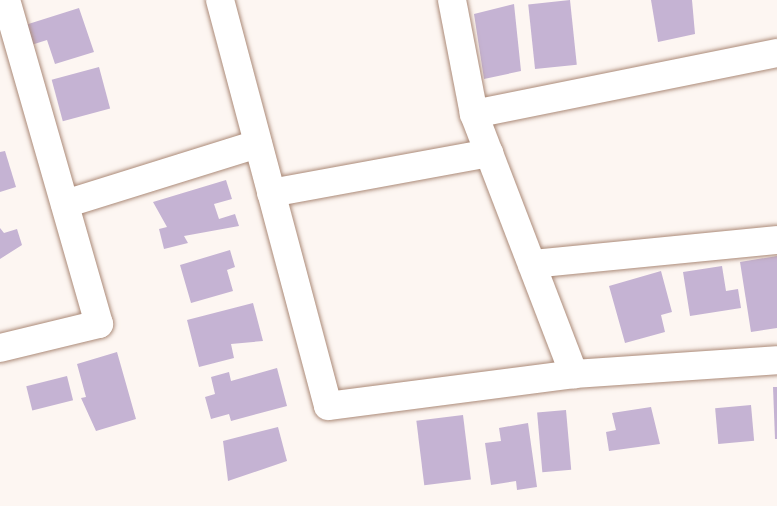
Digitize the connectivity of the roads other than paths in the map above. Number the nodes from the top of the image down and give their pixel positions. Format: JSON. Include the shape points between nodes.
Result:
{"nodes":[{"id":1,"x":6,"y":0,"type":"edge"},
{"id":2,"x":220,"y":0,"type":"edge"},
{"id":3,"x":452,"y":0,"type":"edge"},
{"id":4,"x":777,"y":52,"type":"edge"},
{"id":5,"x":474,"y":114,"type":"junction"},
{"id":6,"x":258,"y":144,"type":"junction"},
{"id":7,"x":489,"y":153,"type":"junction"},
{"id":8,"x":271,"y":193,"type":"junction"},
{"id":9,"x":65,"y":204,"type":"junction"},
{"id":10,"x":777,"y":240,"type":"edge"},
{"id":11,"x":532,"y":264,"type":"junction"},
{"id":12,"x":0,"y":348,"type":"edge"},
{"id":13,"x":777,"y":360,"type":"edge"},
{"id":14,"x":574,"y":374,"type":"junction"}],
"edges":[{"from":1,"to":9,"type":"street"},
{"from":2,"to":6,"type":"street"},
{"from":3,"to":5,"type":"street"},
{"from":4,"to":5,"type":"street"},
{"from":5,"to":7,"type":"street"},
{"from":6,"to":8,"type":"street"},
{"from":6,"to":9,"type":"street"},
{"from":7,"to":8,"type":"street"},
{"from":7,"to":11,"type":"street"},
{"from":8,"to":14,"type":"street","via":[[328,406]]},
{"from":9,"to":12,"type":"street","via":[[99,324]]},
{"from":10,"to":11,"type":"street"},
{"from":11,"to":14,"type":"street"},
{"from":13,"to":14,"type":"street"}]}
